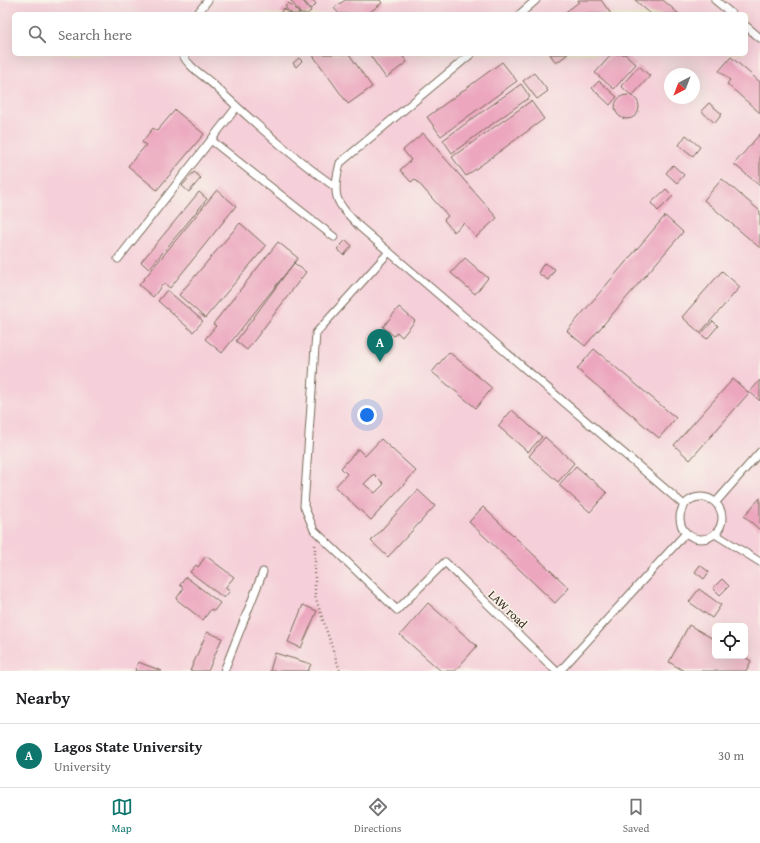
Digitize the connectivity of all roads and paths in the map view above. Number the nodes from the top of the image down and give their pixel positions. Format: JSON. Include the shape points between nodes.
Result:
{"nodes":[{"id":1,"x":208,"y":0,"type":"edge"},
{"id":2,"x":536,"y":0,"type":"edge"},
{"id":3,"x":715,"y":0,"type":"edge"},
{"id":4,"x":199,"y":12,"type":"edge"},
{"id":5,"x":522,"y":12,"type":"edge"},
{"id":6,"x":730,"y":12,"type":"edge"},
{"id":7,"x":748,"y":28,"type":"edge"},
{"id":8,"x":760,"y":38,"type":"edge"},
{"id":9,"x":184,"y":56,"type":"edge"},
{"id":10,"x":469,"y":56,"type":"edge"},
{"id":11,"x":236,"y":108,"type":"junction"},
{"id":12,"x":211,"y":140,"type":"junction"},
{"id":13,"x":334,"y":186,"type":"junction"},
{"id":14,"x":334,"y":237,"type":"dead end"},
{"id":15,"x":389,"y":252,"type":"junction"},
{"id":16,"x":118,"y":259,"type":"dead end"},
{"id":17,"x":760,"y":452,"type":"edge"},
{"id":18,"x":716,"y":502,"type":"junction"},
{"id":19,"x":684,"y":505,"type":"junction"},
{"id":20,"x":314,"y":530,"type":"junction"},
{"id":21,"x":686,"y":533,"type":"junction"},
{"id":22,"x":716,"y":534,"type":"junction"},
{"id":23,"x":760,"y":562,"type":"edge"},
{"id":24,"x":263,"y":572,"type":"dead end"},
{"id":25,"x":224,"y":671,"type":"edge"},
{"id":26,"x":340,"y":671,"type":"edge"},
{"id":27,"x":556,"y":671,"type":"edge"},
{"id":28,"x":560,"y":671,"type":"edge"}],
"edges":[{"from":1,"to":4,"type":"lane"},
{"from":2,"to":5,"type":"lane"},
{"from":3,"to":6,"type":"lane"},
{"from":7,"to":8,"type":"lane"},
{"from":9,"to":11,"type":"lane"},
{"from":10,"to":13,"type":"lane","via":[[340,163]]},
{"from":11,"to":12,"type":"lane"},
{"from":11,"to":13,"type":"lane","via":[[299,162]]},
{"from":12,"to":14,"type":"lane"},
{"from":12,"to":16,"type":"lane"},
{"from":13,"to":15,"type":"lane","via":[[340,206]]},
{"from":15,"to":19,"type":"lane"},
{"from":15,"to":20,"type":"lane","via":[[316,333],[304,506]]},
{"from":17,"to":18,"type":"lane"},
{"from":18,"to":19,"type":"lane","via":[[708,497],[699,496]]},
{"from":18,"to":22,"type":"lane","via":[[720,508],[722,522]]},
{"from":19,"to":21,"type":"lane","via":[[680,519]]},
{"from":20,"to":26,"type":"path","via":[[315,596]]},
{"from":20,"to":27,"type":"lane","name":"LAW road","via":[[397,610],[445,562]]},
{"from":21,"to":22,"type":"lane","via":[[700,539]]},
{"from":21,"to":28,"type":"lane"},
{"from":22,"to":23,"type":"lane"},
{"from":24,"to":25,"type":"lane"}]}
